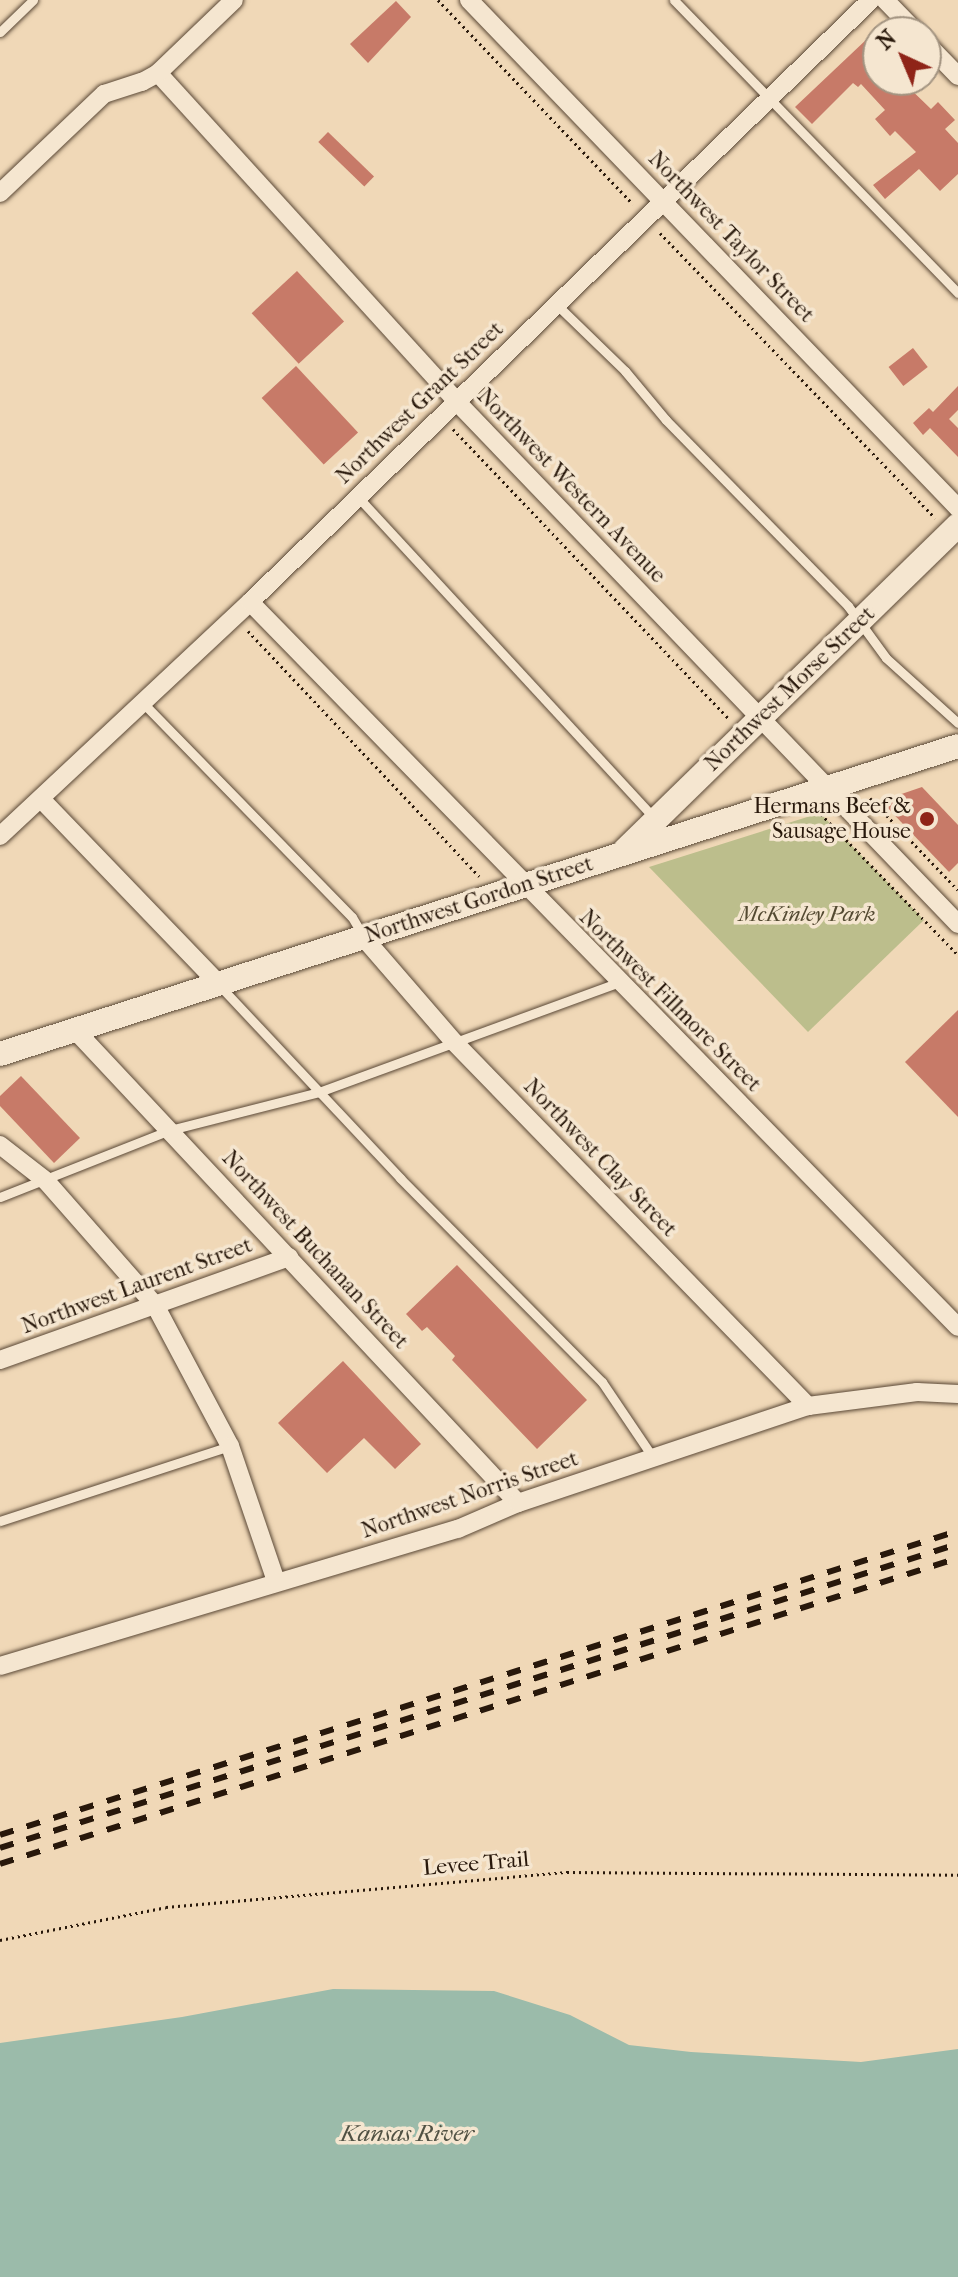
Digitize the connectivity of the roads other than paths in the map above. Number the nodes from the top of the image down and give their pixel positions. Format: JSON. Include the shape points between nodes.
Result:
{"nodes":[{"id":1,"x":33,"y":0,"type":"edge"},
{"id":2,"x":234,"y":0,"type":"edge"},
{"id":3,"x":469,"y":0,"type":"edge"},
{"id":4,"x":674,"y":0,"type":"edge"},
{"id":5,"x":871,"y":0,"type":"edge"},
{"id":6,"x":885,"y":0,"type":"edge"},
{"id":7,"x":900,"y":16,"type":"edge"},
{"id":8,"x":0,"y":32,"type":"edge"},
{"id":9,"x":942,"y":60,"type":"edge"},
{"id":10,"x":158,"y":73,"type":"junction"},
{"id":11,"x":958,"y":76,"type":"edge"},
{"id":12,"x":769,"y":100,"type":"junction"},
{"id":13,"x":0,"y":193,"type":"edge"},
{"id":14,"x":662,"y":200,"type":"junction"},
{"id":15,"x":958,"y":293,"type":"edge"},
{"id":16,"x":556,"y":304,"type":"junction"},
{"id":17,"x":456,"y":401,"type":"junction"},
{"id":18,"x":358,"y":497,"type":"junction"},
{"id":19,"x":951,"y":517,"type":"edge"},
{"id":20,"x":250,"y":602,"type":"junction"},
{"id":21,"x":860,"y":621,"type":"junction"},
{"id":22,"x":143,"y":703,"type":"junction"},
{"id":23,"x":754,"y":710,"type":"junction"},
{"id":24,"x":958,"y":723,"type":"edge"},
{"id":25,"x":958,"y":746,"type":"edge"},
{"id":26,"x":826,"y":788,"type":"junction"},
{"id":27,"x":41,"y":799,"type":"junction"},
{"id":28,"x":655,"y":819,"type":"junction"},
{"id":29,"x":8,"y":820,"type":"edge"},
{"id":30,"x":0,"y":836,"type":"edge"},
{"id":31,"x":623,"y":853,"type":"junction"},
{"id":32,"x":524,"y":887,"type":"junction"},
{"id":33,"x":958,"y":924,"type":"edge"},
{"id":34,"x":364,"y":938,"type":"junction"},
{"id":35,"x":619,"y":982,"type":"junction"},
{"id":36,"x":219,"y":984,"type":"junction"},
{"id":37,"x":75,"y":1030,"type":"junction"},
{"id":38,"x":454,"y":1042,"type":"junction"},
{"id":39,"x":0,"y":1054,"type":"edge"},
{"id":40,"x":319,"y":1092,"type":"junction"},
{"id":41,"x":170,"y":1130,"type":"junction"},
{"id":42,"x":0,"y":1145,"type":"edge"},
{"id":43,"x":46,"y":1181,"type":"junction"},
{"id":44,"x":0,"y":1197,"type":"edge"},
{"id":45,"x":289,"y":1257,"type":"junction"},
{"id":46,"x":155,"y":1305,"type":"junction"},
{"id":47,"x":958,"y":1327,"type":"edge"},
{"id":48,"x":0,"y":1360,"type":"edge"},
{"id":49,"x":958,"y":1394,"type":"edge"},
{"id":50,"x":808,"y":1406,"type":"junction"},
{"id":51,"x":230,"y":1446,"type":"junction"},
{"id":52,"x":654,"y":1459,"type":"junction"},
{"id":53,"x":518,"y":1503,"type":"junction"},
{"id":54,"x":0,"y":1521,"type":"edge"},
{"id":55,"x":276,"y":1581,"type":"junction"},
{"id":56,"x":0,"y":1666,"type":"edge"}],
"edges":[{"from":1,"to":8,"type":"lane"},
{"from":2,"to":10,"type":"street"},
{"from":3,"to":14,"type":"street","name":"Northwest Taylor Street"},
{"from":4,"to":12,"type":"lane"},
{"from":5,"to":12,"type":"street","name":"Northwest Grant Street"},
{"from":6,"to":7,"type":"street"},
{"from":9,"to":11,"type":"street"},
{"from":10,"to":13,"type":"street","via":[[104,94]]},
{"from":10,"to":17,"type":"street","name":"Northwest Western Avenue"},
{"from":12,"to":14,"type":"street","name":"Northwest Grant Street"},
{"from":12,"to":15,"type":"lane"},
{"from":14,"to":16,"type":"street","name":"Northwest Grant Street"},
{"from":14,"to":19,"type":"street","name":"Northwest Taylor Street"},
{"from":16,"to":17,"type":"street","name":"Northwest Grant Street"},
{"from":16,"to":21,"type":"lane"},
{"from":17,"to":18,"type":"street","name":"Northwest Grant Street"},
{"from":17,"to":23,"type":"street","name":"Northwest Western Avenue"},
{"from":18,"to":20,"type":"street","name":"Northwest Grant Street"},
{"from":18,"to":28,"type":"lane"},
{"from":19,"to":21,"type":"main road","name":"Northwest Morse Street"},
{"from":20,"to":22,"type":"street","name":"Northwest Grant Street"},
{"from":20,"to":32,"type":"street","name":"Northwest Fillmore Street"},
{"from":21,"to":23,"type":"main road","name":"Northwest Morse Street"},
{"from":21,"to":24,"type":"lane","via":[[886,658]]},
{"from":22,"to":27,"type":"street","name":"Northwest Grant Street"},
{"from":22,"to":34,"type":"lane","via":[[352,917]]},
{"from":23,"to":26,"type":"street","name":"Northwest Western Avenue"},
{"from":23,"to":28,"type":"main road","name":"Northwest Morse Street"},
{"from":25,"to":26,"type":"main road","name":"Northwest Gordon Street"},
{"from":26,"to":31,"type":"main road","name":"Northwest Gordon Street"},
{"from":26,"to":33,"type":"street","name":"Northwest Western Avenue"},
{"from":27,"to":29,"type":"street","name":"Northwest Grant Street"},
{"from":27,"to":36,"type":"street"},
{"from":28,"to":31,"type":"main road","name":"Northwest Morse Street"},
{"from":29,"to":30,"type":"street","name":"Northwest Grant Street"},
{"from":31,"to":32,"type":"main road","name":"Northwest Gordon Street"},
{"from":32,"to":34,"type":"main road","name":"Northwest Gordon Street"},
{"from":32,"to":35,"type":"street","name":"Northwest Fillmore Street"},
{"from":34,"to":36,"type":"main road","name":"Northwest Gordon Street"},
{"from":34,"to":38,"type":"street","name":"Northwest Clay Street"},
{"from":35,"to":38,"type":"lane"},
{"from":35,"to":47,"type":"street","name":"Northwest Fillmore Street"},
{"from":36,"to":37,"type":"main road","name":"Northwest Gordon Street"},
{"from":36,"to":40,"type":"lane"},
{"from":37,"to":39,"type":"main road","name":"Northwest Gordon Street"},
{"from":37,"to":41,"type":"street","name":"Northwest Buchanan Street"},
{"from":38,"to":40,"type":"lane"},
{"from":38,"to":50,"type":"street","name":"Northwest Clay Street"},
{"from":40,"to":41,"type":"lane"},
{"from":40,"to":52,"type":"lane","via":[[602,1382]]},
{"from":41,"to":43,"type":"lane"},
{"from":41,"to":45,"type":"street","name":"Northwest Buchanan Street"},
{"from":42,"to":43,"type":"street"},
{"from":43,"to":44,"type":"lane"},
{"from":43,"to":46,"type":"street"},
{"from":45,"to":46,"type":"street","name":"Northwest Laurent Street"},
{"from":45,"to":53,"type":"street","name":"Northwest Buchanan Street"},
{"from":46,"to":48,"type":"street","name":"Northwest Laurent Street"},
{"from":46,"to":51,"type":"street"},
{"from":49,"to":50,"type":"street","name":"Northwest Norris Street","via":[[917,1392]]},
{"from":50,"to":52,"type":"street","name":"Northwest Norris Street"},
{"from":51,"to":54,"type":"lane"},
{"from":51,"to":55,"type":"street"},
{"from":52,"to":53,"type":"street","name":"Northwest Norris Street"},
{"from":53,"to":55,"type":"street","name":"Northwest Norris Street","via":[[458,1529]]},
{"from":55,"to":56,"type":"street","name":"Northwest Norris Street"}]}
